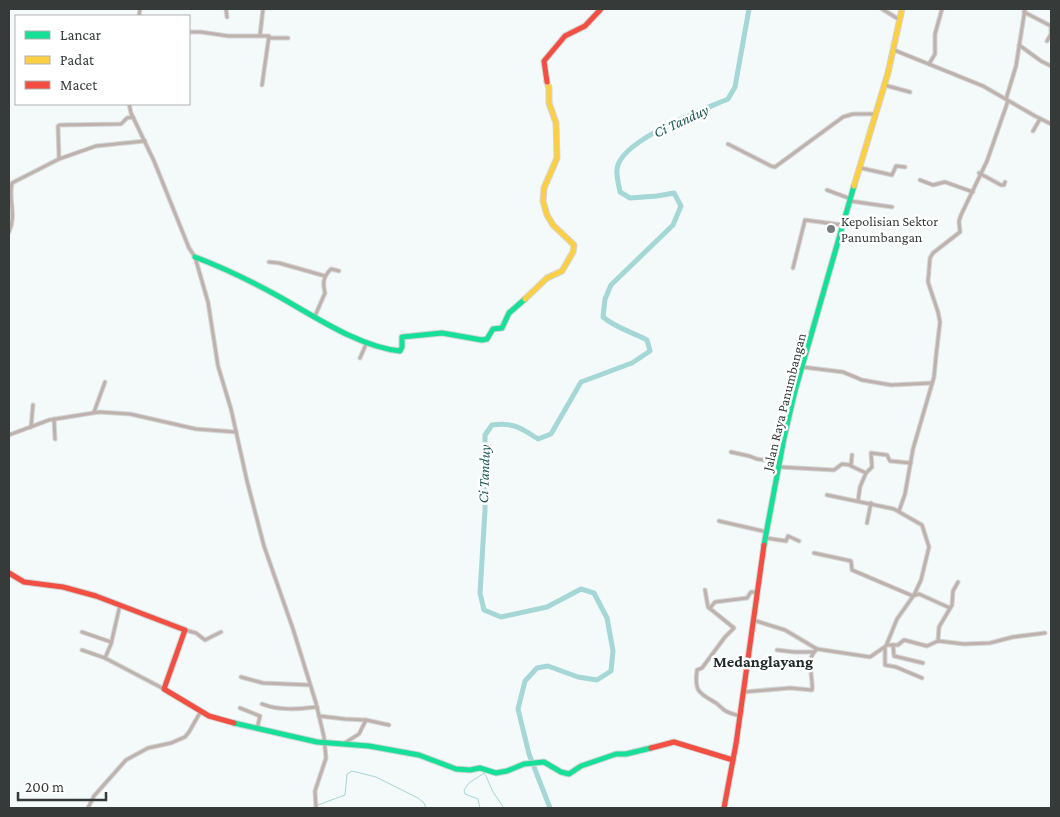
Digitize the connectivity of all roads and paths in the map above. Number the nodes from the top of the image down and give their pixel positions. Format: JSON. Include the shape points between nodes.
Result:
{"nodes":[{"id":1,"x":226,"y":9,"type":"edge"},
{"id":2,"x":263,"y":9,"type":"edge"},
{"id":3,"x":601,"y":9,"type":"edge"},
{"id":4,"x":882,"y":9,"type":"edge"},
{"id":5,"x":902,"y":9,"type":"edge"},
{"id":6,"x":942,"y":9,"type":"edge"},
{"id":7,"x":1024,"y":10,"type":"edge"},
{"id":8,"x":227,"y":17,"type":"dead end"},
{"id":9,"x":900,"y":20,"type":"junction"},
{"id":10,"x":190,"y":32,"type":"edge"},
{"id":11,"x":260,"y":35,"type":"junction"},
{"id":12,"x":270,"y":38,"type":"junction"},
{"id":13,"x":288,"y":38,"type":"dead end"},
{"id":14,"x":1047,"y":41,"type":"dead end"},
{"id":15,"x":1019,"y":44,"type":"junction"},
{"id":16,"x":894,"y":50,"type":"junction"},
{"id":17,"x":929,"y":64,"type":"junction"},
{"id":18,"x":1051,"y":66,"type":"edge"},
{"id":19,"x":262,"y":85,"type":"dead end"},
{"id":20,"x":884,"y":85,"type":"junction"},
{"id":21,"x":910,"y":92,"type":"dead end"},
{"id":22,"x":1007,"y":100,"type":"junction"},
{"id":23,"x":129,"y":105,"type":"edge"},
{"id":24,"x":876,"y":114,"type":"junction"},
{"id":25,"x":133,"y":117,"type":"junction"},
{"id":26,"x":1040,"y":118,"type":"junction"},
{"id":27,"x":1051,"y":124,"type":"edge"},
{"id":28,"x":1033,"y":131,"type":"dead end"},
{"id":29,"x":145,"y":141,"type":"junction"},
{"id":30,"x":728,"y":144,"type":"dead end"},
{"id":31,"x":59,"y":159,"type":"junction"},
{"id":32,"x":905,"y":167,"type":"dead end"},
{"id":33,"x":861,"y":168,"type":"junction"},
{"id":34,"x":979,"y":174,"type":"junction"},
{"id":35,"x":920,"y":180,"type":"dead end"},
{"id":36,"x":1005,"y":182,"type":"dead end"},
{"id":37,"x":10,"y":185,"type":"edge"},
{"id":38,"x":827,"y":190,"type":"dead end"},
{"id":39,"x":973,"y":192,"type":"junction"},
{"id":40,"x":851,"y":200,"type":"junction"},
{"id":41,"x":892,"y":207,"type":"dead end"},
{"id":42,"x":843,"y":225,"type":"junction"},
{"id":43,"x":9,"y":232,"type":"edge"},
{"id":44,"x":195,"y":257,"type":"junction"},
{"id":45,"x":270,"y":262,"type":"dead end"},
{"id":46,"x":793,"y":268,"type":"dead end"},
{"id":47,"x":339,"y":271,"type":"dead end"},
{"id":48,"x":326,"y":276,"type":"junction"},
{"id":49,"x":314,"y":317,"type":"junction"},
{"id":50,"x":367,"y":342,"type":"junction"},
{"id":51,"x":360,"y":358,"type":"dead end"},
{"id":52,"x":802,"y":367,"type":"junction"},
{"id":53,"x":105,"y":382,"type":"dead end"},
{"id":54,"x":932,"y":383,"type":"junction"},
{"id":55,"x":33,"y":405,"type":"dead end"},
{"id":56,"x":94,"y":412,"type":"junction"},
{"id":57,"x":54,"y":420,"type":"junction"},
{"id":58,"x":31,"y":428,"type":"junction"},
{"id":59,"x":236,"y":432,"type":"junction"},
{"id":60,"x":9,"y":435,"type":"edge"},
{"id":61,"x":56,"y":439,"type":"dead end"},
{"id":62,"x":731,"y":452,"type":"dead end"},
{"id":63,"x":852,"y":455,"type":"dead end"},
{"id":64,"x":911,"y":463,"type":"junction"},
{"id":65,"x":779,"y":465,"type":"junction"},
{"id":66,"x":850,"y":465,"type":"junction"},
{"id":67,"x":866,"y":473,"type":"junction"},
{"id":68,"x":827,"y":495,"type":"dead end"},
{"id":69,"x":858,"y":501,"type":"junction"},
{"id":70,"x":870,"y":503,"type":"junction"},
{"id":71,"x":899,"y":511,"type":"junction"},
{"id":72,"x":719,"y":521,"type":"dead end"},
{"id":73,"x":867,"y":523,"type":"dead end"},
{"id":74,"x":767,"y":532,"type":"junction"},
{"id":75,"x":766,"y":538,"type":"junction"},
{"id":76,"x":800,"y":541,"type":"dead end"},
{"id":77,"x":814,"y":553,"type":"dead end"},
{"id":78,"x":9,"y":573,"type":"edge"},
{"id":79,"x":958,"y":582,"type":"dead end"},
{"id":80,"x":705,"y":590,"type":"dead end"},
{"id":81,"x":756,"y":592,"type":"junction"},
{"id":82,"x":913,"y":596,"type":"junction"},
{"id":83,"x":120,"y":604,"type":"junction"},
{"id":84,"x":709,"y":608,"type":"junction"},
{"id":85,"x":950,"y":608,"type":"junction"},
{"id":86,"x":753,"y":620,"type":"junction"},
{"id":87,"x":185,"y":630,"type":"junction"},
{"id":88,"x":82,"y":632,"type":"dead end"},
{"id":89,"x":221,"y":632,"type":"dead end"},
{"id":90,"x":1046,"y":633,"type":"dead end"},
{"id":91,"x":938,"y":641,"type":"junction"},
{"id":92,"x":111,"y":642,"type":"junction"},
{"id":93,"x":893,"y":645,"type":"junction"},
{"id":94,"x":886,"y":647,"type":"junction"},
{"id":95,"x":82,"y":650,"type":"dead end"},
{"id":96,"x":776,"y":650,"type":"dead end"},
{"id":97,"x":816,"y":650,"type":"junction"},
{"id":98,"x":105,"y":658,"type":"junction"},
{"id":99,"x":923,"y":663,"type":"dead end"},
{"id":100,"x":241,"y":677,"type":"dead end"},
{"id":101,"x":922,"y":678,"type":"dead end"},
{"id":102,"x":310,"y":685,"type":"junction"},
{"id":103,"x":164,"y":689,"type":"junction"},
{"id":104,"x":743,"y":692,"type":"junction"},
{"id":105,"x":262,"y":704,"type":"dead end"},
{"id":106,"x":317,"y":707,"type":"junction"},
{"id":107,"x":240,"y":708,"type":"dead end"},
{"id":108,"x":200,"y":711,"type":"junction"},
{"id":109,"x":319,"y":716,"type":"junction"},
{"id":110,"x":740,"y":716,"type":"junction"},
{"id":111,"x":366,"y":720,"type":"junction"},
{"id":112,"x":389,"y":725,"type":"dead end"},
{"id":113,"x":257,"y":730,"type":"junction"},
{"id":114,"x":325,"y":744,"type":"junction"},
{"id":115,"x":341,"y":745,"type":"junction"},
{"id":116,"x":733,"y":760,"type":"junction"},
{"id":117,"x":88,"y":808,"type":"edge"},
{"id":118,"x":316,"y":808,"type":"edge"},
{"id":119,"x":724,"y":808,"type":"edge"}],
"edges":[{"from":1,"to":8,"type":"street"},
{"from":2,"to":11,"type":"street"},
{"from":3,"to":50,"type":"street","via":[[585,26],[565,36],[544,61],[549,103],[556,123],[557,158],[542,197],[553,225],[574,248],[565,267],[516,306],[502,328],[493,329],[485,340],[442,333],[402,337],[401,349],[396,351]]},
{"from":4,"to":9,"type":"street"},
{"from":5,"to":9,"type":"street","name":"Jalan Raya Panumbangan"},
{"from":6,"to":17,"type":"street","via":[[935,34],[935,54]]},
{"from":7,"to":14,"type":"street","via":[[1051,26]]},
{"from":7,"to":15,"type":"street"},
{"from":9,"to":16,"type":"street","name":"Jalan Raya Panumbangan"},
{"from":10,"to":11,"type":"street"},
{"from":11,"to":12,"type":"street"},
{"from":12,"to":13,"type":"street"},
{"from":12,"to":19,"type":"street"},
{"from":15,"to":18,"type":"street"},
{"from":15,"to":22,"type":"street"},
{"from":16,"to":17,"type":"street"},
{"from":16,"to":20,"type":"street","name":"Jalan Raya Panumbangan"},
{"from":17,"to":22,"type":"street","via":[[983,86]]},
{"from":20,"to":21,"type":"street"},
{"from":20,"to":24,"type":"street","name":"Jalan Raya Panumbangan"},
{"from":22,"to":26,"type":"street"},
{"from":22,"to":34,"type":"street","via":[[987,161]]},
{"from":23,"to":25,"type":"street"},
{"from":24,"to":30,"type":"street","via":[[853,114],[843,118],[775,167]]},
{"from":24,"to":33,"type":"street","name":"Jalan Raya Panumbangan"},
{"from":25,"to":29,"type":"street"},
{"from":25,"to":31,"type":"street","via":[[121,124],[60,124]]},
{"from":26,"to":27,"type":"street"},
{"from":26,"to":28,"type":"street"},
{"from":29,"to":31,"type":"street","via":[[106,144]]},
{"from":29,"to":44,"type":"street","via":[[188,248]]},
{"from":31,"to":37,"type":"street"},
{"from":32,"to":33,"type":"street","via":[[896,166],[892,176]]},
{"from":33,"to":40,"type":"street","name":"Jalan Raya Panumbangan"},
{"from":34,"to":36,"type":"street","via":[[1001,185]]},
{"from":34,"to":39,"type":"street"},
{"from":35,"to":39,"type":"street","via":[[933,184],[945,182]]},
{"from":37,"to":43,"type":"street","via":[[14,219]]},
{"from":38,"to":40,"type":"street"},
{"from":39,"to":54,"type":"street","via":[[959,221],[960,232],[930,258],[928,282],[940,322]]},
{"from":40,"to":41,"type":"street"},
{"from":40,"to":42,"type":"street","name":"Jalan Raya Panumbangan"},
{"from":42,"to":46,"type":"street","via":[[805,220]]},
{"from":42,"to":52,"type":"street","name":"Jalan Raya Panumbangan"},
{"from":44,"to":49,"type":"street","via":[[215,264]]},
{"from":44,"to":59,"type":"street"},
{"from":45,"to":48,"type":"street"},
{"from":47,"to":48,"type":"street","via":[[331,270]]},
{"from":48,"to":49,"type":"street","via":[[325,293]]},
{"from":49,"to":50,"type":"street"},
{"from":50,"to":51,"type":"street"},
{"from":52,"to":54,"type":"street","via":[[843,372],[862,380],[891,385]]},
{"from":52,"to":65,"type":"street","name":"Jalan Raya Panumbangan"},
{"from":53,"to":56,"type":"street"},
{"from":54,"to":64,"type":"street"},
{"from":55,"to":58,"type":"street"},
{"from":56,"to":57,"type":"street"},
{"from":56,"to":59,"type":"street","via":[[130,414],[196,429]]},
{"from":57,"to":58,"type":"street"},
{"from":57,"to":61,"type":"street"},
{"from":58,"to":60,"type":"street"},
{"from":59,"to":102,"type":"street","via":[[264,546]]},
{"from":62,"to":65,"type":"street"},
{"from":63,"to":66,"type":"street"},
{"from":64,"to":67,"type":"street","via":[[890,461],[887,455],[871,453],[872,467]]},
{"from":64,"to":71,"type":"street"},
{"from":65,"to":66,"type":"street","via":[[835,470],[842,464]]},
{"from":65,"to":74,"type":"street","name":"Jalan Raya Panumbangan"},
{"from":66,"to":67,"type":"street"},
{"from":67,"to":69,"type":"street"},
{"from":68,"to":69,"type":"street"},
{"from":69,"to":70,"type":"street"},
{"from":70,"to":71,"type":"street"},
{"from":70,"to":73,"type":"street"},
{"from":71,"to":82,"type":"street","via":[[922,525],[929,547],[924,572]]},
{"from":72,"to":74,"type":"street"},
{"from":74,"to":75,"type":"street","name":"Jalan Raya Panumbangan"},
{"from":75,"to":76,"type":"street","via":[[786,541],[788,536]]},
{"from":75,"to":81,"type":"street","name":"Jalan Raya Panumbangan"},
{"from":77,"to":82,"type":"street","via":[[850,561],[852,570]]},
{"from":78,"to":83,"type":"street","via":[[24,582],[70,588]]},
{"from":79,"to":85,"type":"street"},
{"from":80,"to":84,"type":"street"},
{"from":81,"to":84,"type":"street","via":[[751,592],[747,598],[715,602]]},
{"from":81,"to":86,"type":"street","name":"Jalan Raya Panumbangan"},
{"from":82,"to":85,"type":"street","via":[[919,594]]},
{"from":82,"to":94,"type":"street","via":[[897,619]]},
{"from":83,"to":87,"type":"street"},
{"from":83,"to":92,"type":"street"},
{"from":84,"to":110,"type":"street","via":[[734,628],[697,670],[697,686],[705,698]]},
{"from":85,"to":91,"type":"street","via":[[939,627]]},
{"from":86,"to":97,"type":"street","via":[[785,630]]},
{"from":86,"to":104,"type":"street","name":"Jalan Raya Panumbangan"},
{"from":87,"to":89,"type":"street","via":[[195,632],[205,640]]},
{"from":87,"to":103,"type":"street"},
{"from":88,"to":92,"type":"street"},
{"from":90,"to":91,"type":"street","via":[[990,643]]},
{"from":91,"to":93,"type":"street","via":[[927,646],[904,640]]},
{"from":92,"to":98,"type":"street"},
{"from":93,"to":94,"type":"street"},
{"from":93,"to":99,"type":"street","via":[[894,656]]},
{"from":94,"to":97,"type":"street","via":[[870,657]]},
{"from":94,"to":101,"type":"street","via":[[885,665]]},
{"from":95,"to":98,"type":"street"},
{"from":96,"to":97,"type":"street"},
{"from":97,"to":104,"type":"street","via":[[810,660],[812,690],[790,688]]},
{"from":98,"to":103,"type":"street"},
{"from":100,"to":102,"type":"street","via":[[263,683]]},
{"from":102,"to":106,"type":"street"},
{"from":103,"to":108,"type":"street"},
{"from":104,"to":110,"type":"street","name":"Jalan Raya Panumbangan"},
{"from":105,"to":106,"type":"street","via":[[292,710]]},
{"from":106,"to":109,"type":"street"},
{"from":107,"to":113,"type":"street","via":[[260,716]]},
{"from":108,"to":113,"type":"street","via":[[214,719]]},
{"from":108,"to":117,"type":"street","via":[[185,737],[148,748],[126,760],[94,796]]},
{"from":109,"to":111,"type":"street"},
{"from":109,"to":114,"type":"street"},
{"from":110,"to":116,"type":"street","name":"Jalan Raya Panumbangan"},
{"from":111,"to":112,"type":"street"},
{"from":111,"to":115,"type":"street","via":[[359,734]]},
{"from":113,"to":114,"type":"street"},
{"from":114,"to":115,"type":"street"},
{"from":114,"to":118,"type":"street","via":[[326,758],[314,791]]},
{"from":115,"to":116,"type":"street","via":[[419,754],[456,769],[480,768],[491,773],[544,762],[569,774],[581,766],[616,754],[674,742]]},
{"from":116,"to":119,"type":"street","name":"Jalan Raya Panumbangan"}]}
